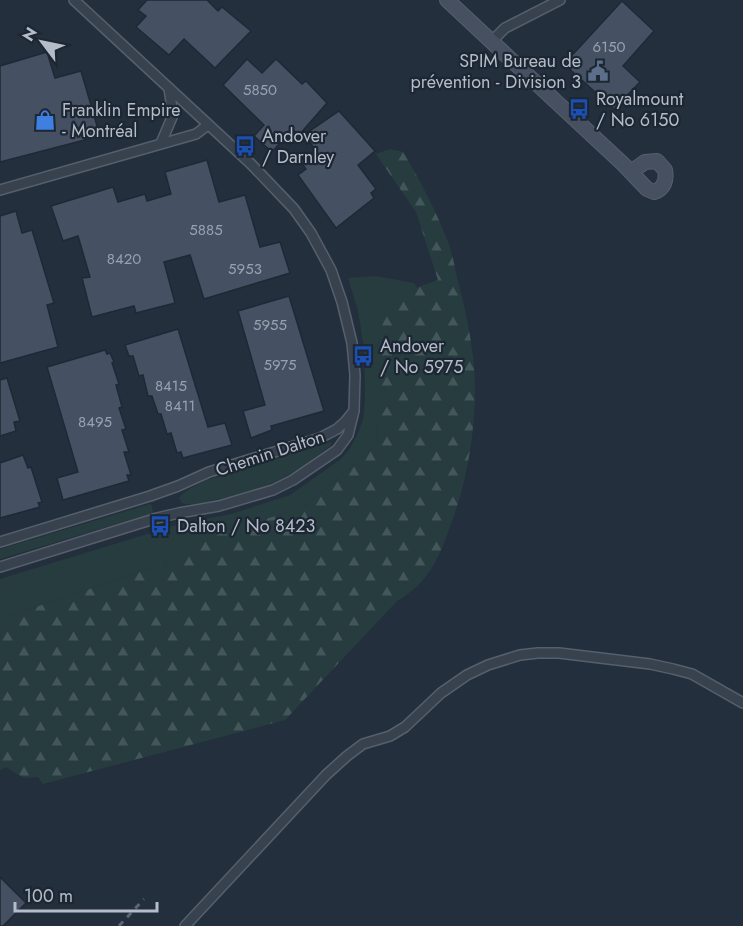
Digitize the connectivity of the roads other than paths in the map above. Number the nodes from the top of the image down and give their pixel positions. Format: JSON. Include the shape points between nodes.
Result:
{"nodes":[{"id":1,"x":74,"y":0,"type":"edge"},
{"id":2,"x":447,"y":0,"type":"edge"},
{"id":3,"x":560,"y":0,"type":"edge"},
{"id":4,"x":492,"y":41,"type":"junction"},
{"id":5,"x":170,"y":88,"type":"junction"},
{"id":6,"x":208,"y":125,"type":"junction"},
{"id":7,"x":161,"y":143,"type":"junction"},
{"id":8,"x":631,"y":172,"type":"dead end"},
{"id":9,"x":0,"y":190,"type":"edge"},
{"id":10,"x":354,"y":411,"type":"junction"},
{"id":11,"x":0,"y":542,"type":"edge"},
{"id":12,"x":0,"y":567,"type":"edge"},
{"id":13,"x":743,"y":703,"type":"edge"},
{"id":14,"x":185,"y":926,"type":"edge"}],
"edges":[{"from":1,"to":5,"type":"street"},
{"from":2,"to":4,"type":"street"},
{"from":3,"to":4,"type":"street","via":[[510,25]]},
{"from":4,"to":8,"type":"street"},
{"from":5,"to":6,"type":"street"},
{"from":5,"to":7,"type":"street","via":[[173,115]]},
{"from":6,"to":7,"type":"street","via":[[196,134]]},
{"from":6,"to":10,"type":"street","via":[[286,198],[323,253],[349,328],[354,359]]},
{"from":7,"to":9,"type":"street"},
{"from":10,"to":11,"type":"street","name":"Chemin Dalton","via":[[341,426],[320,438]]},
{"from":10,"to":12,"type":"street","name":"Chemin Dalton","via":[[348,435],[337,450],[282,486],[219,506],[157,518]]},
{"from":13,"to":14,"type":"street","via":[[692,674],[650,664],[538,653],[488,665],[441,693],[405,727],[363,744],[347,756]]}]}
